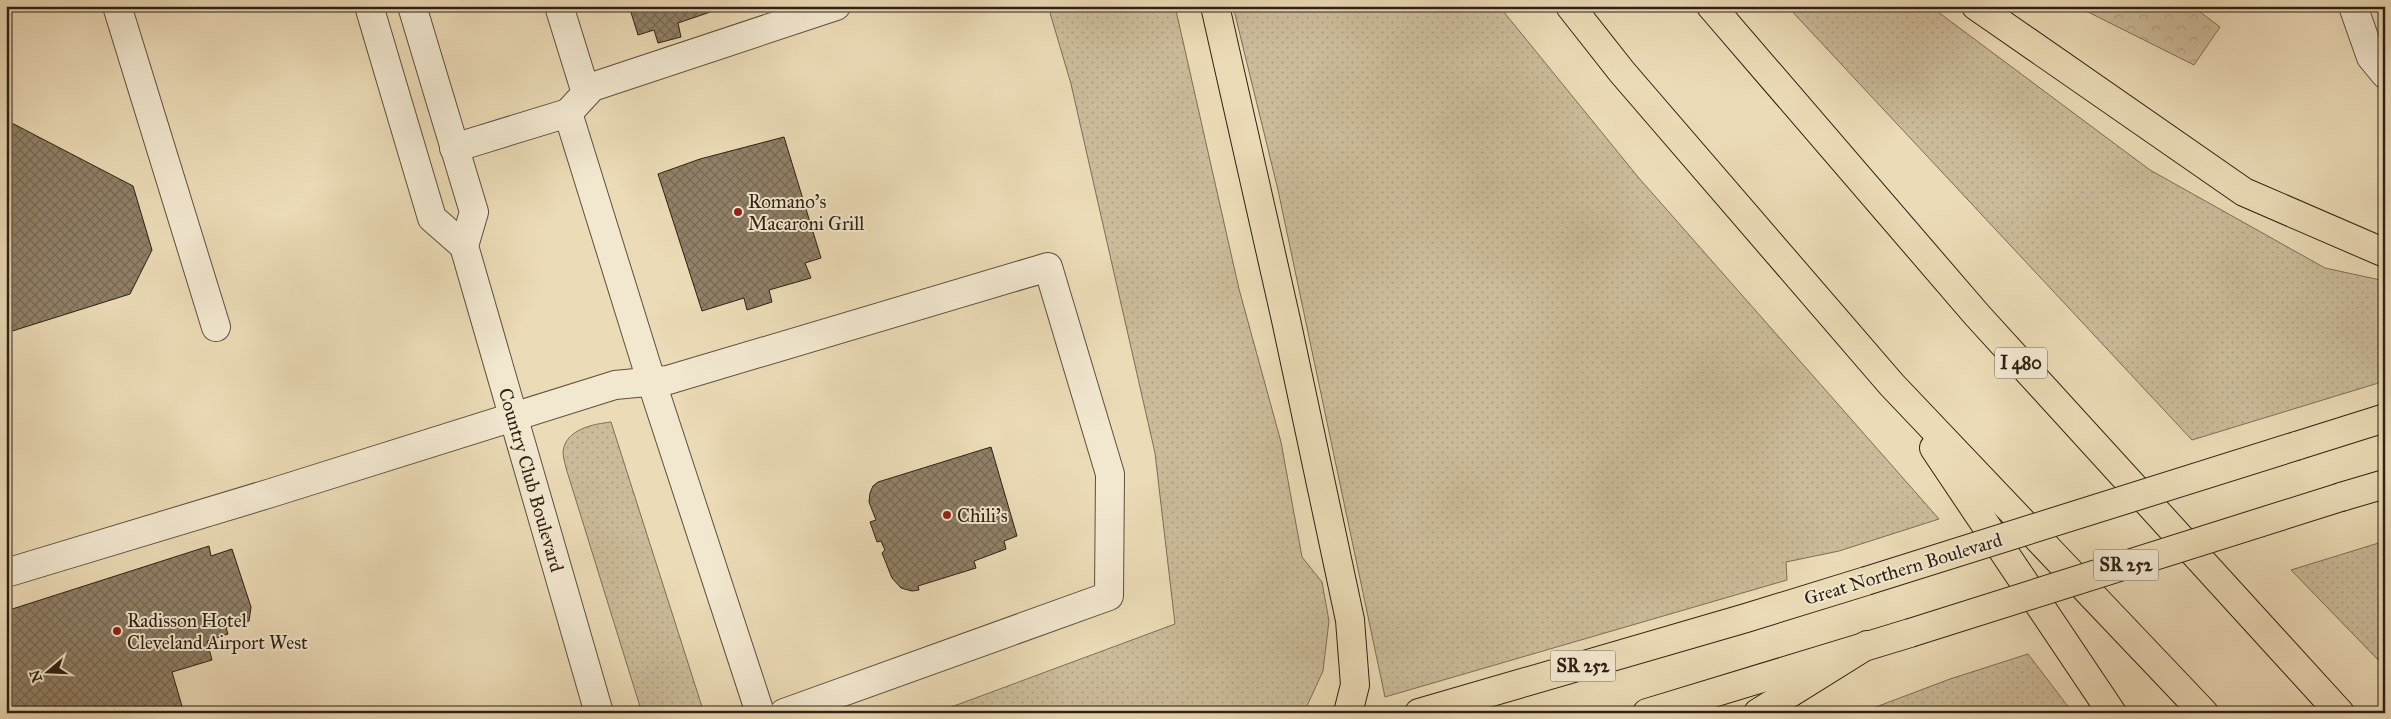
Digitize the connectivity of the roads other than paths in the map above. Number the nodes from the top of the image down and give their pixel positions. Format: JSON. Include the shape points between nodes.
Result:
{"nodes":[{"id":1,"x":117,"y":6,"type":"edge"},
{"id":2,"x":369,"y":6,"type":"edge"},
{"id":3,"x":412,"y":6,"type":"edge"},
{"id":4,"x":559,"y":6,"type":"edge"},
{"id":5,"x":836,"y":6,"type":"edge"},
{"id":6,"x":1214,"y":6,"type":"edge"},
{"id":7,"x":1570,"y":6,"type":"edge"},
{"id":8,"x":1712,"y":6,"type":"edge"},
{"id":9,"x":1976,"y":6,"type":"edge"},
{"id":10,"x":2353,"y":6,"type":"edge"},
{"id":11,"x":2385,"y":74,"type":"edge"},
{"id":12,"x":577,"y":103,"type":"junction"},
{"id":13,"x":454,"y":148,"type":"junction"},
{"id":14,"x":464,"y":246,"type":"junction"},
{"id":15,"x":2385,"y":253,"type":"edge"},
{"id":16,"x":216,"y":327,"type":"dead end"},
{"id":17,"x":651,"y":380,"type":"junction"},
{"id":18,"x":1892,"y":385,"type":"junction"},
{"id":19,"x":512,"y":417,"type":"junction"},
{"id":20,"x":2385,"y":418,"type":"edge"},
{"id":21,"x":2385,"y":484,"type":"edge"},
{"id":22,"x":6,"y":573,"type":"edge"},
{"id":23,"x":1867,"y":645,"type":"junction"},
{"id":24,"x":599,"y":713,"type":"edge"},
{"id":25,"x":760,"y":713,"type":"edge"},
{"id":26,"x":784,"y":713,"type":"edge"},
{"id":27,"x":1348,"y":713,"type":"edge"},
{"id":28,"x":1419,"y":713,"type":"edge"},
{"id":29,"x":1647,"y":713,"type":"edge"},
{"id":30,"x":1758,"y":713,"type":"edge"},
{"id":31,"x":2112,"y":713,"type":"edge"},
{"id":32,"x":2204,"y":713,"type":"edge"},
{"id":33,"x":2340,"y":713,"type":"edge"}],
"edges":[{"from":1,"to":16,"type":"street"},
{"from":2,"to":14,"type":"street","via":[[432,218]]},
{"from":3,"to":13,"type":"street"},
{"from":4,"to":12,"type":"street"},
{"from":5,"to":12,"type":"street","via":[[592,87]]},
{"from":6,"to":27,"type":"main road","via":[[1350,620],[1355,685]]},
{"from":7,"to":18,"type":"main road","via":[[1622,72]]},
{"from":8,"to":33,"type":"main road","number":"I 480","via":[[1977,315]]},
{"from":9,"to":15,"type":"main road","via":[[2244,192]]},
{"from":10,"to":11,"type":"street","via":[[2371,58]]},
{"from":12,"to":13,"type":"street"},
{"from":12,"to":17,"type":"street"},
{"from":13,"to":14,"type":"street","via":[[474,212]]},
{"from":14,"to":19,"type":"street","name":"Country Club Boulevard"},
{"from":17,"to":19,"type":"street","via":[[615,385]]},
{"from":17,"to":25,"type":"street"},
{"from":17,"to":26,"type":"street","via":[[668,380],[1048,267],[1110,474],[1109,596]]},
{"from":18,"to":31,"type":"main road"},
{"from":18,"to":32,"type":"main road"},
{"from":19,"to":22,"type":"street"},
{"from":19,"to":24,"type":"street","name":"Country Club Boulevard"},
{"from":20,"to":28,"type":"main road","name":"Great Northern Boulevard","number":"SR 252","bridge":true,"via":[[1737,621]]},
{"from":21,"to":23,"type":"main road","number":"SR 252","bridge":true},
{"from":23,"to":29,"type":"main road","number":"SR 252"},
{"from":23,"to":30,"type":"main road"}]}
